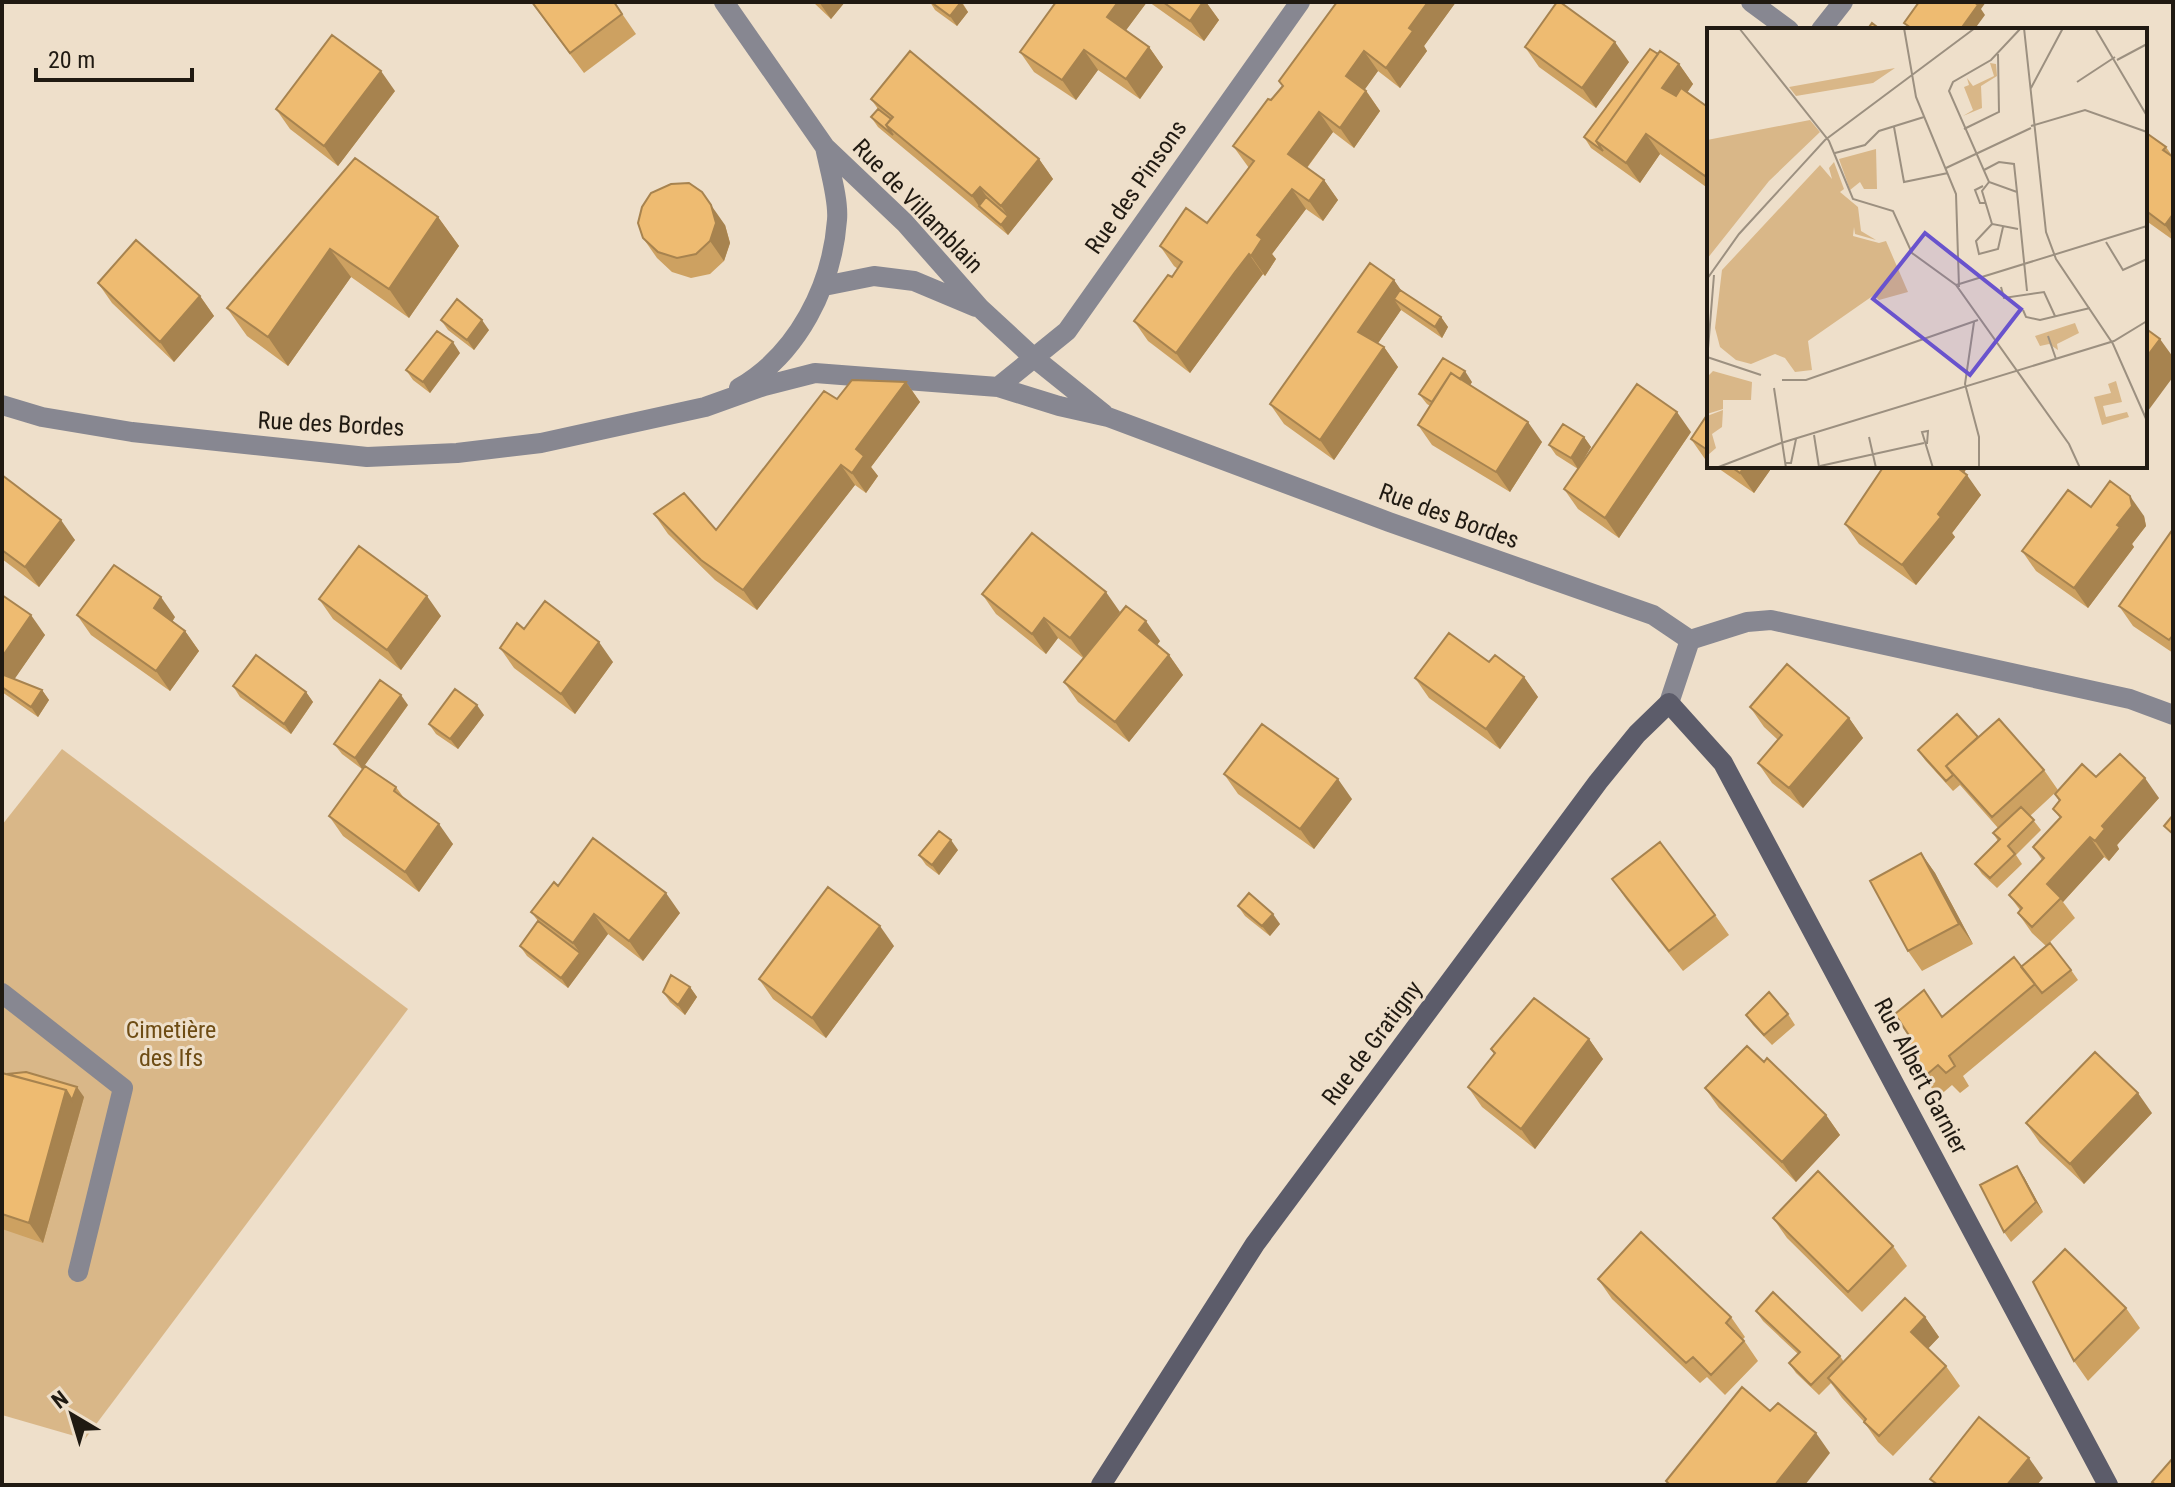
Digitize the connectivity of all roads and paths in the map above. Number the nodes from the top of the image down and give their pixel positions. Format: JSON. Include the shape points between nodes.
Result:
{"nodes":[{"id":1,"x":724,"y":2,"type":"edge"},
{"id":2,"x":1300,"y":2,"type":"edge"},
{"id":3,"x":1751,"y":2,"type":"edge"},
{"id":4,"x":1843,"y":2,"type":"edge"},
{"id":5,"x":1786,"y":28,"type":"edge"},
{"id":6,"x":1823,"y":28,"type":"edge"},
{"id":7,"x":825,"y":147,"type":"junction"},
{"id":8,"x":824,"y":286,"type":"junction"},
{"id":9,"x":980,"y":308,"type":"junction"},
{"id":10,"x":1033,"y":357,"type":"junction"},
{"id":11,"x":998,"y":387,"type":"junction"},
{"id":12,"x":2,"y":405,"type":"edge"},
{"id":13,"x":705,"y":407,"type":"junction"},
{"id":14,"x":1108,"y":417,"type":"junction"},
{"id":15,"x":1690,"y":640,"type":"junction"},
{"id":16,"x":1669,"y":703,"type":"junction"},
{"id":17,"x":2173,"y":715,"type":"edge"},
{"id":18,"x":2,"y":993,"type":"edge"},
{"id":19,"x":78,"y":1272,"type":"dead end"},
{"id":20,"x":1101,"y":1485,"type":"edge"},
{"id":21,"x":2108,"y":1485,"type":"edge"}],
"edges":[{"from":1,"to":7,"type":"street","name":"Rue de Villamblain"},
{"from":2,"to":10,"type":"street","name":"Rue des Pinsons","via":[[1067,331]]},
{"from":3,"to":5,"type":"street"},
{"from":4,"to":6,"type":"street"},
{"from":7,"to":8,"type":"street","name":"Rue des Bordes","via":[[838,218]]},
{"from":7,"to":9,"type":"street","name":"Rue de Villamblain","via":[[905,223]]},
{"from":8,"to":9,"type":"street","via":[[874,276],[914,281]]},
{"from":8,"to":13,"type":"street","name":"Rue des Bordes","via":[[783,352],[758,377]]},
{"from":9,"to":10,"type":"street","name":"Rue de Villamblain"},
{"from":10,"to":11,"type":"street","name":"Rue des Pinsons"},
{"from":10,"to":14,"type":"street","name":"Rue de Villamblain"},
{"from":11,"to":13,"type":"street","name":"Rue des Bordes","via":[[815,373]]},
{"from":11,"to":14,"type":"street","name":"Rue des Bordes"},
{"from":12,"to":13,"type":"street","name":"Rue des Bordes","via":[[132,432],[367,457],[541,443]]},
{"from":14,"to":15,"type":"street","name":"Rue des Bordes","via":[[1653,615]]},
{"from":15,"to":16,"type":"street","name":"Rue de Gratigny"},
{"from":15,"to":17,"type":"street","via":[[1771,620],[2130,699]]},
{"from":16,"to":20,"type":"street","name":"Rue de Gratigny","via":[[1598,782],[1255,1244]]},
{"from":16,"to":21,"type":"street","name":"Rue Albert Garnier","via":[[1723,763]]},
{"from":18,"to":19,"type":"street","via":[[123,1088]]}]}
